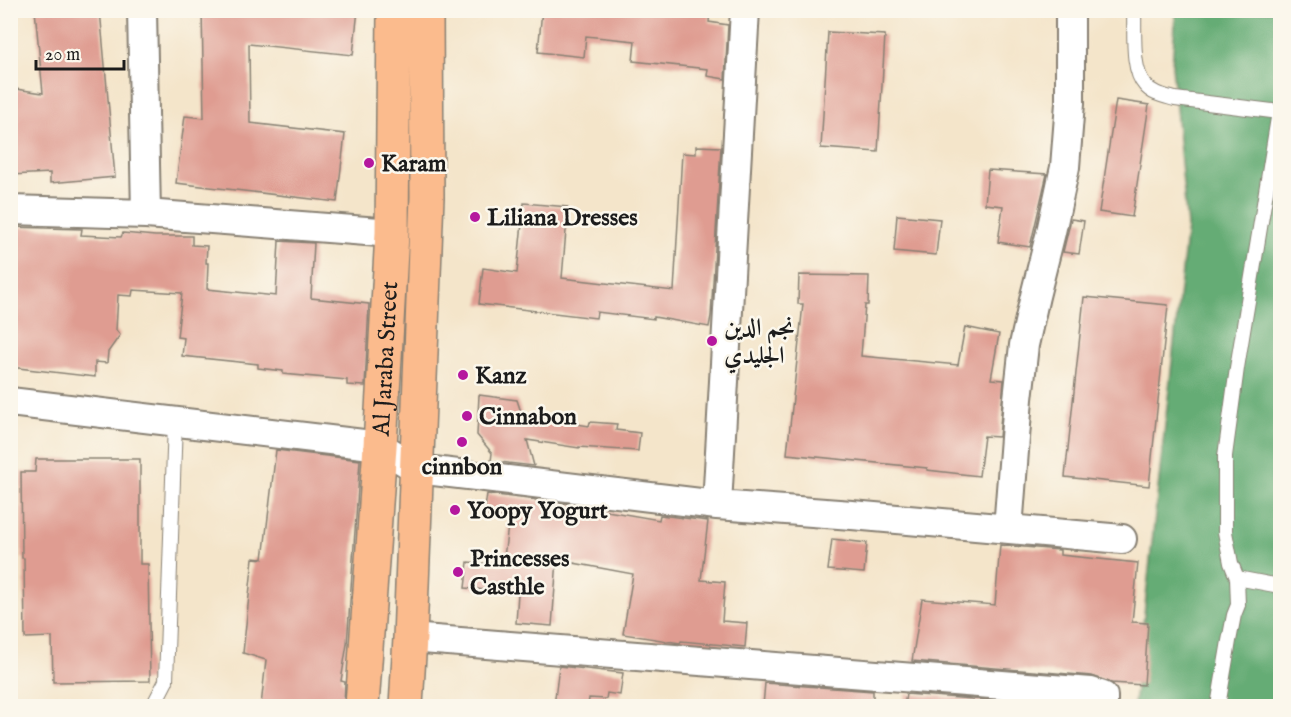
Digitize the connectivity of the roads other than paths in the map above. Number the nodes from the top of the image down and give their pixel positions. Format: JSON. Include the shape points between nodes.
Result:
{"nodes":[{"id":1,"x":142,"y":10,"type":"edge"},
{"id":2,"x":394,"y":10,"type":"edge"},
{"id":3,"x":426,"y":10,"type":"edge"},
{"id":4,"x":744,"y":10,"type":"edge"},
{"id":5,"x":1070,"y":10,"type":"edge"},
{"id":6,"x":1134,"y":10,"type":"edge"},
{"id":7,"x":1280,"y":112,"type":"edge"},
{"id":8,"x":10,"y":210,"type":"edge"},
{"id":9,"x":146,"y":214,"type":"junction"},
{"id":10,"x":392,"y":233,"type":"junction"},
{"id":11,"x":10,"y":402,"type":"edge"},
{"id":12,"x":175,"y":422,"type":"junction"},
{"id":13,"x":380,"y":446,"type":"junction"},
{"id":14,"x":417,"y":470,"type":"junction"},
{"id":15,"x":717,"y":504,"type":"junction"},
{"id":16,"x":1008,"y":529,"type":"junction"},
{"id":17,"x":1122,"y":539,"type":"dead end"},
{"id":18,"x":1237,"y":578,"type":"junction"},
{"id":19,"x":1281,"y":586,"type":"edge"},
{"id":20,"x":410,"y":638,"type":"junction"},
{"id":21,"x":153,"y":706,"type":"edge"},
{"id":22,"x":362,"y":706,"type":"edge"},
{"id":23,"x":406,"y":706,"type":"edge"},
{"id":24,"x":1103,"y":706,"type":"edge"},
{"id":25,"x":1218,"y":706,"type":"edge"}],
"edges":[{"from":1,"to":9,"type":"street"},
{"from":2,"to":10,"type":"main road","name":"Al Jaraba Street"},
{"from":3,"to":14,"type":"main road","name":"Al Jaraba Street","via":[[427,197]]},
{"from":4,"to":15,"type":"street"},
{"from":5,"to":16,"type":"street","via":[[1065,167],[1024,345]]},
{"from":6,"to":7,"type":"lane","via":[[1136,62],[1143,84],[1151,91],[1175,99]]},
{"from":7,"to":18,"type":"lane","via":[[1225,456],[1225,532]]},
{"from":8,"to":9,"type":"street"},
{"from":9,"to":10,"type":"street"},
{"from":10,"to":13,"type":"main road","name":"Al Jaraba Street"},
{"from":11,"to":12,"type":"street"},
{"from":12,"to":13,"type":"street"},
{"from":12,"to":21,"type":"lane","via":[[166,681]]},
{"from":13,"to":14,"type":"street"},
{"from":13,"to":22,"type":"main road","name":"Al Jaraba Street"},
{"from":14,"to":15,"type":"street"},
{"from":14,"to":20,"type":"main road","name":"Al Jaraba Street"},
{"from":15,"to":16,"type":"street"},
{"from":16,"to":17,"type":"street"},
{"from":18,"to":19,"type":"lane"},
{"from":18,"to":25,"type":"lane","via":[[1238,605]]},
{"from":20,"to":23,"type":"main road","name":"Al Jaraba Street"},
{"from":20,"to":24,"type":"street","via":[[1091,692],[1103,696]]}]}
